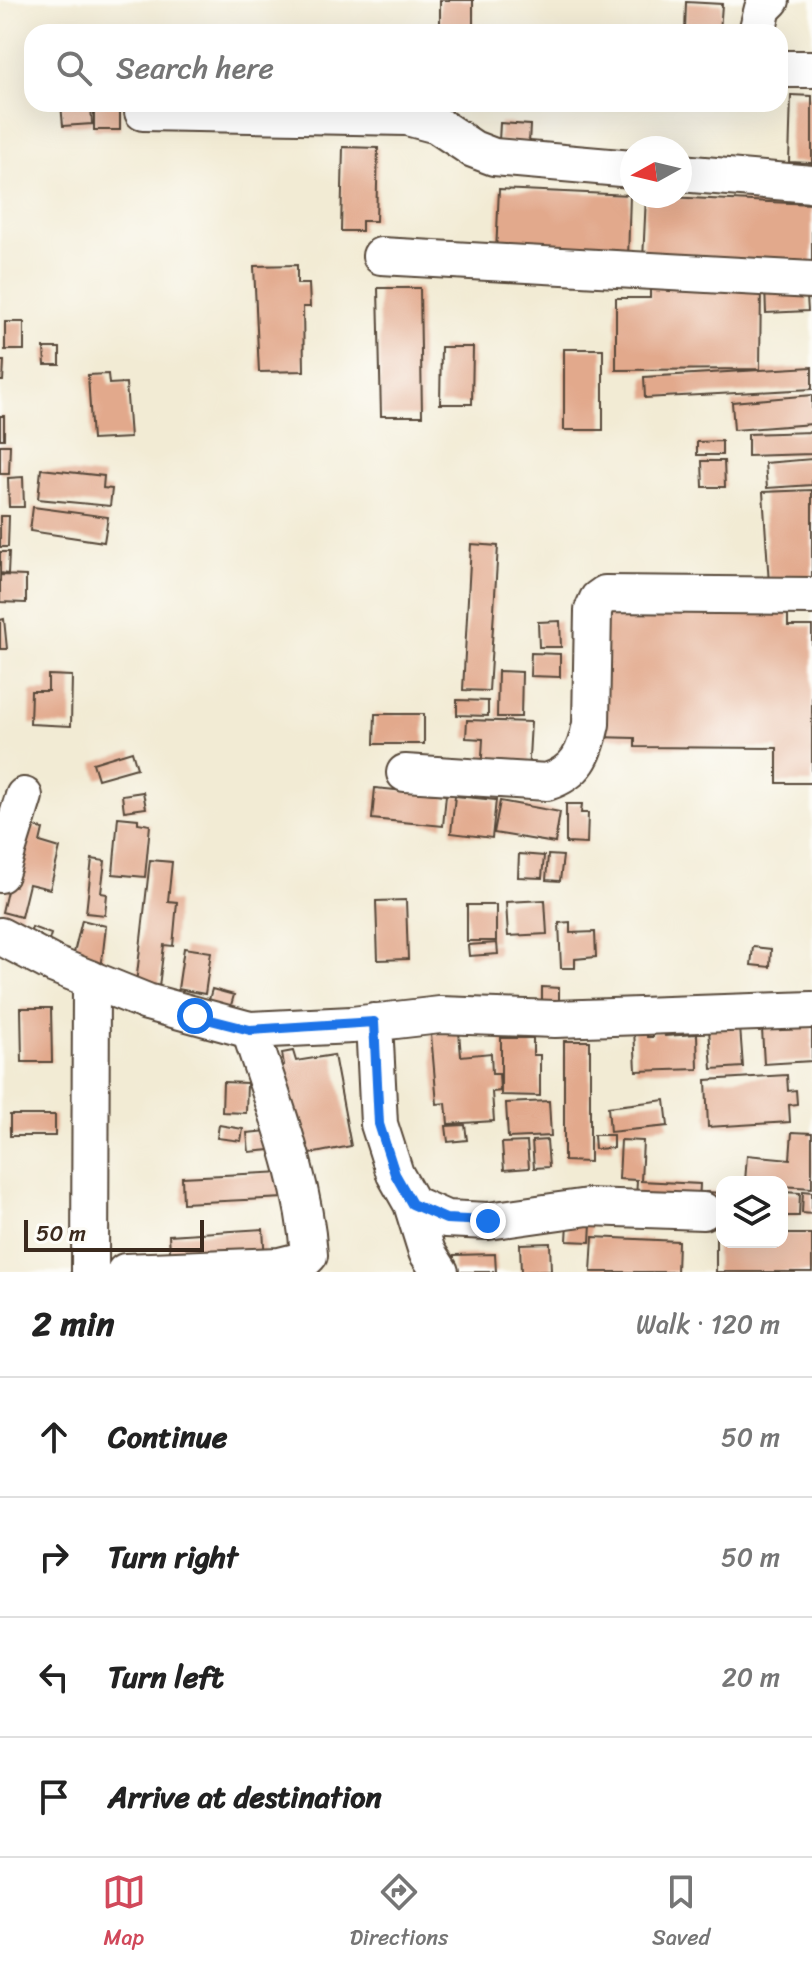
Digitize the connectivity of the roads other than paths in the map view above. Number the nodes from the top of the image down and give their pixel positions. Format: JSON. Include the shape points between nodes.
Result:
{"nodes":[{"id":1,"x":771,"y":0,"type":"edge"},
{"id":2,"x":759,"y":24,"type":"edge"},
{"id":3,"x":788,"y":69,"type":"edge"},
{"id":4,"x":812,"y":69,"type":"edge"},
{"id":5,"x":143,"y":112,"type":"dead end"},
{"id":6,"x":620,"y":168,"type":"edge"},
{"id":7,"x":692,"y":174,"type":"edge"},
{"id":8,"x":812,"y":184,"type":"edge"},
{"id":9,"x":381,"y":256,"type":"dead end"},
{"id":10,"x":812,"y":280,"type":"edge"},
{"id":11,"x":812,"y":596,"type":"edge"},
{"id":12,"x":405,"y":773,"type":"dead end"},
{"id":13,"x":24,"y":796,"type":"dead end"},
{"id":14,"x":0,"y":874,"type":"edge"},
{"id":15,"x":0,"y":936,"type":"edge"},
{"id":16,"x":91,"y":979,"type":"junction"},
{"id":17,"x":812,"y":1010,"type":"edge"},
{"id":18,"x":374,"y":1022,"type":"junction"},
{"id":19,"x":250,"y":1030,"type":"junction"},
{"id":20,"x":412,"y":1204,"type":"junction"},
{"id":21,"x":703,"y":1211,"type":"dead end"},
{"id":22,"x":298,"y":1267,"type":"edge"},
{"id":23,"x":90,"y":1272,"type":"edge"},
{"id":24,"x":125,"y":1272,"type":"edge"},
{"id":25,"x":440,"y":1272,"type":"edge"}],
"edges":[{"from":1,"to":2,"type":"street"},
{"from":3,"to":4,"type":"street"},
{"from":5,"to":6,"type":"street","via":[[407,117],[437,125],[494,157]]},
{"from":7,"to":8,"type":"street"},
{"from":9,"to":10,"type":"street"},
{"from":11,"to":12,"type":"street","via":[[605,594],[593,610],[590,732],[573,769],[547,782]]},
{"from":13,"to":14,"type":"street"},
{"from":15,"to":16,"type":"street"},
{"from":16,"to":19,"type":"street","via":[[147,1002]]},
{"from":16,"to":23,"type":"street"},
{"from":17,"to":18,"type":"street","via":[[555,1019],[440,1015]]},
{"from":18,"to":19,"type":"street"},
{"from":18,"to":20,"type":"street","via":[[379,1124],[395,1174]]},
{"from":19,"to":22,"type":"street","via":[[297,1180],[309,1255]]},
{"from":20,"to":21,"type":"street","via":[[446,1219],[488,1221],[588,1207]]},
{"from":20,"to":25,"type":"street","via":[[427,1252]]},
{"from":22,"to":24,"type":"street"}]}
